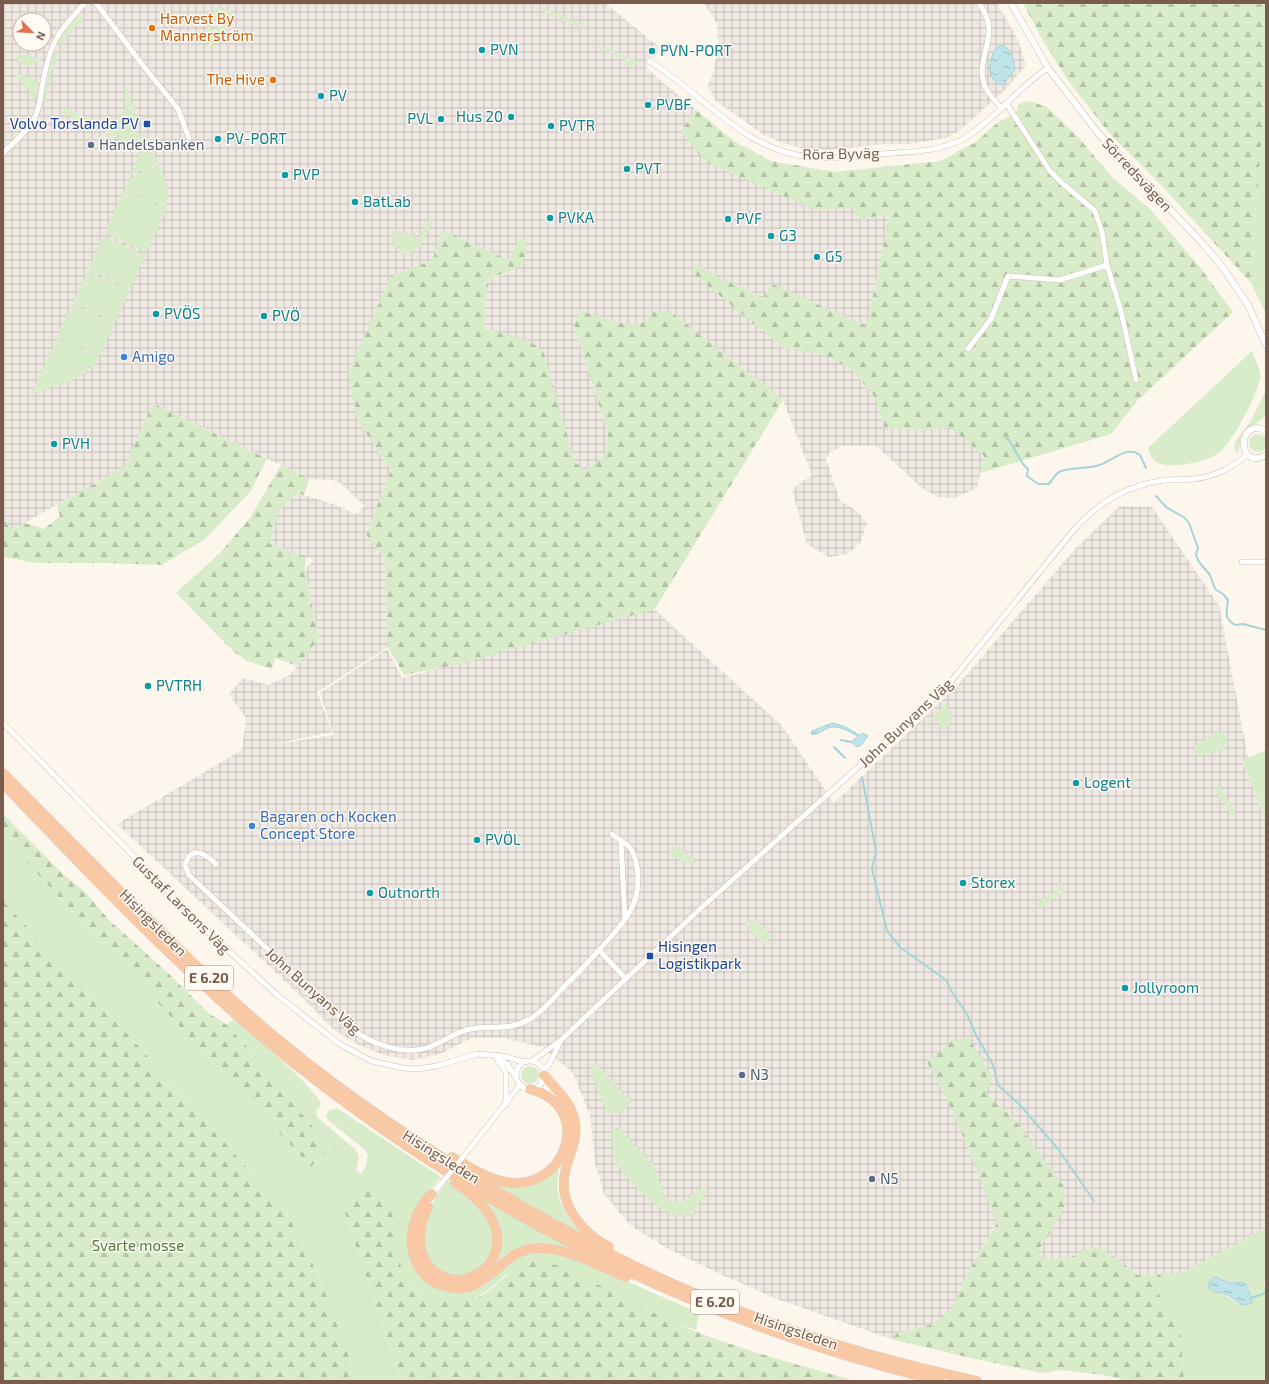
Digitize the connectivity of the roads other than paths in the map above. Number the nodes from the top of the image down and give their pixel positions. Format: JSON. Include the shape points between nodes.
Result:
{"nodes":[{"id":1,"x":85,"y":3,"type":"edge"},
{"id":2,"x":96,"y":3,"type":"edge"},
{"id":3,"x":979,"y":3,"type":"edge"},
{"id":4,"x":1011,"y":3,"type":"edge"},
{"id":5,"x":649,"y":61,"type":"dead end"},
{"id":6,"x":1048,"y":68,"type":"junction"},
{"id":7,"x":1006,"y":103,"type":"junction"},
{"id":8,"x":1001,"y":107,"type":"junction"},
{"id":9,"x":189,"y":138,"type":"dead end"},
{"id":10,"x":3,"y":153,"type":"edge"},
{"id":11,"x":1107,"y":265,"type":"junction"},
{"id":12,"x":1266,"y":345,"type":"edge"},
{"id":13,"x":968,"y":349,"type":"dead end"},
{"id":14,"x":1136,"y":380,"type":"dead end"},
{"id":15,"x":1266,"y":431,"type":"edge"},
{"id":16,"x":1247,"y":454,"type":"junction"},
{"id":17,"x":1266,"y":456,"type":"edge"},
{"id":18,"x":1242,"y":562,"type":"dead end"},
{"id":19,"x":1266,"y":562,"type":"edge"},
{"id":20,"x":3,"y":723,"type":"edge"},
{"id":21,"x":3,"y":773,"type":"edge"},
{"id":22,"x":3,"y":784,"type":"edge"},
{"id":23,"x":612,"y":834,"type":"dead end"},
{"id":24,"x":621,"y":842,"type":"junction"},
{"id":25,"x":216,"y":864,"type":"dead end"},
{"id":26,"x":626,"y":919,"type":"junction"},
{"id":27,"x":599,"y":950,"type":"junction"},
{"id":28,"x":626,"y":979,"type":"junction"},
{"id":29,"x":562,"y":1040,"type":"junction"},
{"id":30,"x":496,"y":1056,"type":"junction"},
{"id":31,"x":532,"y":1061,"type":"junction"},
{"id":32,"x":524,"y":1062,"type":"junction"},
{"id":33,"x":544,"y":1073,"type":"junction"},
{"id":34,"x":516,"y":1078,"type":"junction"},
{"id":35,"x":520,"y":1085,"type":"junction"},
{"id":36,"x":530,"y":1089,"type":"junction"},
{"id":37,"x":506,"y":1104,"type":"junction"},
{"id":38,"x":396,"y":1128,"type":"junction"},
{"id":39,"x":428,"y":1160,"type":"junction"},
{"id":40,"x":432,"y":1194,"type":"junction"},
{"id":41,"x":636,"y":1267,"type":"junction"},
{"id":42,"x":687,"y":1299,"type":"junction"},
{"id":43,"x":940,"y":1381,"type":"edge"},
{"id":44,"x":977,"y":1381,"type":"edge"}],
"edges":[{"from":1,"to":10,"type":"street","via":[[62,26],[56,37],[35,118]]},
{"from":2,"to":9,"type":"street","via":[[178,109]]},
{"from":3,"to":8,"type":"street","via":[[989,29],[982,69],[983,80],[987,90]]},
{"from":4,"to":6,"type":"street","name":"Sörredsvägen"},
{"from":5,"to":8,"type":"street","name":"Röra Byväg","via":[[672,75],[748,136],[772,148],[804,156],[835,157],[924,151],[958,142]]},
{"from":6,"to":7,"type":"street","name":"Röra Byväg"},
{"from":6,"to":12,"type":"street","name":"Sörredsvägen","via":[[1098,133],[1224,269],[1248,306]]},
{"from":7,"to":8,"type":"street","name":"Röra Byväg"},
{"from":7,"to":11,"type":"street","via":[[1050,171],[1096,211]]},
{"from":11,"to":13,"type":"street","via":[[1060,280],[1008,276],[991,319]]},
{"from":11,"to":14,"type":"street"},
{"from":15,"to":16,"type":"street","via":[[1255,429],[1246,434],[1243,444]]},
{"from":16,"to":17,"type":"street","via":[[1255,458]]},
{"from":16,"to":28,"type":"street","name":"John Bunyans Väg","via":[[1234,465],[1209,476],[1160,481],[1124,491],[1090,513],[944,690]]},
{"from":18,"to":19,"type":"street"},
{"from":20,"to":30,"type":"street","name":"Gustaf Larsons Väg","via":[[207,931],[272,990],[334,1041],[371,1061],[402,1068],[437,1066],[477,1054]]},
{"from":21,"to":38,"type":"highway","name":"Hisingsleden","number":"E 6.20","via":[[234,1002],[304,1060]]},
{"from":22,"to":39,"type":"highway","name":"Hisingsleden","number":"E 6.20","via":[[231,1010],[320,1084]]},
{"from":23,"to":24,"type":"street","name":"John Bunyans Väg"},
{"from":24,"to":26,"type":"street"},
{"from":24,"to":26,"type":"street","name":"John Bunyans Väg","via":[[628,845],[632,852],[639,877],[635,905]]},
{"from":25,"to":27,"type":"street","name":"John Bunyans Väg","via":[[206,855],[198,853],[191,855],[185,865],[189,875],[350,1027],[371,1041],[394,1048],[423,1049],[464,1030],[484,1027],[507,1028],[526,1021],[539,1012]]},
{"from":26,"to":27,"type":"street","name":"John Bunyans Väg"},
{"from":27,"to":28,"type":"street"},
{"from":28,"to":29,"type":"street","name":"John Bunyans Väg"},
{"from":29,"to":31,"type":"street","name":"John Bunyans Väg"},
{"from":29,"to":33,"type":"street","name":"John Bunyans Väg"},
{"from":30,"to":32,"type":"street","name":"Gustaf Larsons Väg"},
{"from":30,"to":34,"type":"street","via":[[512,1069]]},
{"from":30,"to":37,"type":"street","via":[[506,1072]]},
{"from":31,"to":32,"type":"street"},
{"from":31,"to":33,"type":"street","via":[[541,1066]]},
{"from":32,"to":34,"type":"street","via":[[517,1069]]},
{"from":33,"to":36,"type":"street","via":[[540,1085]]},
{"from":33,"to":41,"type":"highway","via":[[567,1102],[575,1123],[574,1141],[564,1178],[564,1192],[572,1212],[579,1224],[590,1234],[634,1260]]},
{"from":34,"to":35,"type":"street"},
{"from":35,"to":36,"type":"street"},
{"from":35,"to":37,"type":"street"},
{"from":36,"to":38,"type":"highway","via":[[545,1094],[560,1108],[566,1118],[567,1129],[566,1144],[558,1162],[531,1180],[518,1183],[496,1180],[443,1152],[406,1128]]},
{"from":37,"to":40,"type":"street","bridge":true},
{"from":38,"to":41,"type":"highway","name":"Hisingsleden","number":"E 6.20","via":[[555,1225]]},
{"from":39,"to":40,"type":"highway","via":[[435,1170],[473,1196],[493,1220],[496,1234],[495,1253],[487,1266],[477,1275],[462,1279],[449,1278],[436,1273],[425,1261],[420,1249],[420,1233]]},
{"from":39,"to":42,"type":"highway","name":"Hisingsleden","number":"E 6.20","via":[[571,1243]]},
{"from":40,"to":42,"type":"highway","via":[[416,1218],[411,1243],[413,1256],[420,1269],[439,1284],[455,1288],[475,1285],[488,1278],[515,1254],[529,1249],[544,1248],[592,1263],[679,1301]]},
{"from":41,"to":44,"type":"highway","name":"Hisingsleden","number":"E 6.20","via":[[718,1303],[793,1331],[864,1353]]},
{"from":42,"to":43,"type":"highway","name":"Hisingsleden","number":"E 6.20","via":[[790,1339]]}]}
